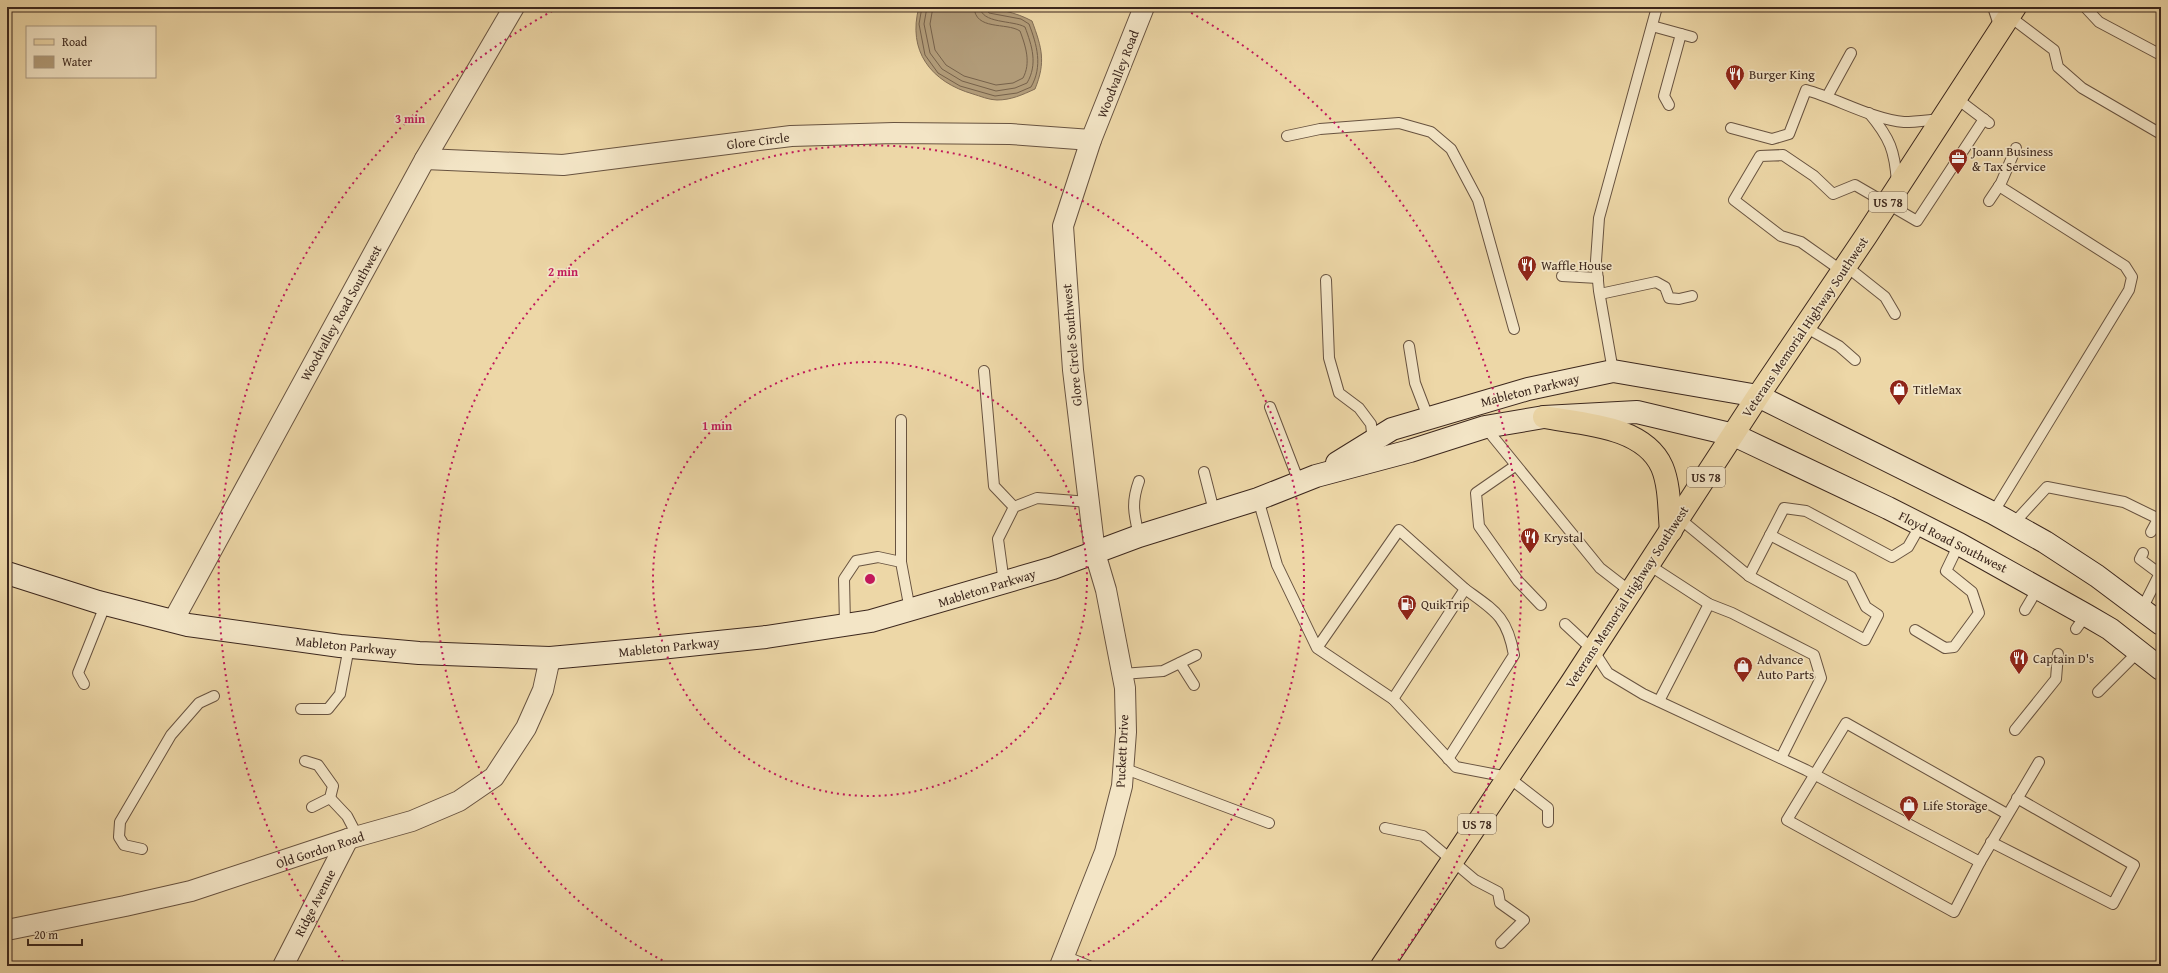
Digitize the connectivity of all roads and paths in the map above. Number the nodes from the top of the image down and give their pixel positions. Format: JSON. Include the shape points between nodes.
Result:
{"nodes":[{"id":1,"x":514,"y":7,"type":"edge"},
{"id":2,"x":1144,"y":7,"type":"edge"},
{"id":3,"x":1657,"y":7,"type":"edge"},
{"id":4,"x":2085,"y":7,"type":"edge"},
{"id":5,"x":2005,"y":15,"type":"edge"},
{"id":6,"x":1652,"y":26,"type":"junction"},
{"id":7,"x":1682,"y":34,"type":"junction"},
{"id":8,"x":1692,"y":37,"type":"dead end"},
{"id":9,"x":1851,"y":53,"type":"dead end"},
{"id":10,"x":2161,"y":55,"type":"edge"},
{"id":11,"x":1828,"y":96,"type":"junction"},
{"id":12,"x":1956,"y":98,"type":"junction"},
{"id":13,"x":1669,"y":105,"type":"dead end"},
{"id":14,"x":1869,"y":113,"type":"junction"},
{"id":15,"x":1942,"y":119,"type":"junction"},
{"id":16,"x":1731,"y":128,"type":"dead end"},
{"id":17,"x":2161,"y":134,"type":"edge"},
{"id":18,"x":1287,"y":136,"type":"dead end"},
{"id":19,"x":1091,"y":140,"type":"junction"},
{"id":20,"x":2016,"y":148,"type":"dead end"},
{"id":21,"x":426,"y":159,"type":"junction"},
{"id":22,"x":1999,"y":186,"type":"junction"},
{"id":23,"x":1892,"y":195,"type":"junction"},
{"id":24,"x":1989,"y":202,"type":"dead end"},
{"id":25,"x":1844,"y":269,"type":"junction"},
{"id":26,"x":1562,"y":276,"type":"dead end"},
{"id":27,"x":1598,"y":278,"type":"junction"},
{"id":28,"x":1326,"y":280,"type":"dead end"},
{"id":29,"x":1600,"y":294,"type":"junction"},
{"id":30,"x":1692,"y":296,"type":"dead end"},
{"id":31,"x":1895,"y":314,"type":"dead end"},
{"id":32,"x":1805,"y":327,"type":"junction"},
{"id":33,"x":1514,"y":329,"type":"dead end"},
{"id":34,"x":1409,"y":346,"type":"dead end"},
{"id":35,"x":1855,"y":360,"type":"dead end"},
{"id":36,"x":984,"y":371,"type":"dead end"},
{"id":37,"x":1613,"y":371,"type":"junction"},
{"id":38,"x":1758,"y":396,"type":"junction"},
{"id":39,"x":1270,"y":407,"type":"dead end"},
{"id":40,"x":1544,"y":417,"type":"junction"},
{"id":41,"x":1428,"y":418,"type":"junction"},
{"id":42,"x":901,"y":420,"type":"dead end"},
{"id":43,"x":1486,"y":427,"type":"junction"},
{"id":44,"x":1734,"y":435,"type":"junction"},
{"id":45,"x":1373,"y":441,"type":"junction"},
{"id":46,"x":1516,"y":466,"type":"junction"},
{"id":47,"x":1204,"y":472,"type":"dead end"},
{"id":48,"x":1307,"y":479,"type":"junction"},
{"id":49,"x":1139,"y":481,"type":"dead end"},
{"id":50,"x":1258,"y":499,"type":"junction"},
{"id":51,"x":1089,"y":502,"type":"junction"},
{"id":52,"x":1014,"y":506,"type":"junction"},
{"id":53,"x":1214,"y":511,"type":"junction"},
{"id":54,"x":1993,"y":513,"type":"junction"},
{"id":55,"x":2160,"y":519,"type":"edge"},
{"id":56,"x":1675,"y":524,"type":"junction"},
{"id":57,"x":2013,"y":524,"type":"junction"},
{"id":58,"x":1920,"y":526,"type":"junction"},
{"id":59,"x":2151,"y":532,"type":"dead end"},
{"id":60,"x":1770,"y":535,"type":"junction"},
{"id":61,"x":1139,"y":536,"type":"junction"},
{"id":62,"x":1959,"y":544,"type":"junction"},
{"id":63,"x":2143,"y":552,"type":"dead end"},
{"id":64,"x":1095,"y":553,"type":"junction"},
{"id":65,"x":901,"y":562,"type":"junction"},
{"id":66,"x":1648,"y":565,"type":"junction"},
{"id":67,"x":7,"y":573,"type":"edge"},
{"id":68,"x":2160,"y":573,"type":"edge"},
{"id":69,"x":1749,"y":576,"type":"junction"},
{"id":70,"x":1004,"y":583,"type":"junction"},
{"id":71,"x":2038,"y":588,"type":"junction"},
{"id":72,"x":1465,"y":589,"type":"junction"},
{"id":73,"x":1631,"y":592,"type":"junction"},
{"id":74,"x":106,"y":604,"type":"junction"},
{"id":75,"x":1708,"y":604,"type":"junction"},
{"id":76,"x":1541,"y":605,"type":"dead end"},
{"id":77,"x":2142,"y":609,"type":"junction"},
{"id":78,"x":910,"y":610,"type":"junction"},
{"id":79,"x":2025,"y":610,"type":"dead end"},
{"id":80,"x":173,"y":621,"type":"junction"},
{"id":81,"x":1565,"y":624,"type":"dead end"},
{"id":82,"x":2161,"y":624,"type":"edge"},
{"id":83,"x":845,"y":625,"type":"junction"},
{"id":84,"x":1915,"y":630,"type":"dead end"},
{"id":85,"x":349,"y":647,"type":"junction"},
{"id":86,"x":1317,"y":648,"type":"junction"},
{"id":87,"x":1593,"y":650,"type":"junction"},
{"id":88,"x":2139,"y":651,"type":"junction"},
{"id":89,"x":2058,"y":654,"type":"dead end"},
{"id":90,"x":1196,"y":655,"type":"dead end"},
{"id":91,"x":550,"y":658,"type":"junction"},
{"id":92,"x":1180,"y":662,"type":"junction"},
{"id":93,"x":2161,"y":669,"type":"edge"},
{"id":94,"x":1122,"y":674,"type":"junction"},
{"id":95,"x":84,"y":684,"type":"dead end"},
{"id":96,"x":1194,"y":685,"type":"dead end"},
{"id":97,"x":2098,"y":692,"type":"dead end"},
{"id":98,"x":214,"y":696,"type":"dead end"},
{"id":99,"x":1393,"y":700,"type":"junction"},
{"id":100,"x":1659,"y":701,"type":"junction"},
{"id":101,"x":301,"y":709,"type":"dead end"},
{"id":102,"x":2015,"y":730,"type":"dead end"},
{"id":103,"x":1780,"y":758,"type":"junction"},
{"id":104,"x":1448,"y":759,"type":"junction"},
{"id":105,"x":305,"y":761,"type":"dead end"},
{"id":106,"x":2039,"y":762,"type":"dead end"},
{"id":107,"x":1123,"y":768,"type":"junction"},
{"id":108,"x":1814,"y":775,"type":"junction"},
{"id":109,"x":1508,"y":777,"type":"junction"},
{"id":110,"x":330,"y":798,"type":"junction"},
{"id":111,"x":2017,"y":798,"type":"junction"},
{"id":112,"x":312,"y":807,"type":"dead end"},
{"id":113,"x":2007,"y":814,"type":"junction"},
{"id":114,"x":1548,"y":822,"type":"dead end"},
{"id":115,"x":1269,"y":823,"type":"dead end"},
{"id":116,"x":1385,"y":828,"type":"dead end"},
{"id":117,"x":353,"y":838,"type":"junction"},
{"id":118,"x":1991,"y":842,"type":"junction"},
{"id":119,"x":142,"y":849,"type":"dead end"},
{"id":120,"x":1452,"y":861,"type":"junction"},
{"id":121,"x":1980,"y":862,"type":"junction"},
{"id":122,"x":7,"y":930,"type":"edge"},
{"id":123,"x":1501,"y":943,"type":"dead end"},
{"id":124,"x":1062,"y":961,"type":"edge"},
{"id":125,"x":283,"y":966,"type":"edge"},
{"id":126,"x":1089,"y":966,"type":"edge"},
{"id":127,"x":1382,"y":966,"type":"edge"}],
"edges":[{"from":1,"to":21,"type":"street","name":"Woodvalley Road Southwest"},
{"from":2,"to":19,"type":"street","name":"Woodvalley Road"},
{"from":3,"to":6,"type":"lane"},
{"from":4,"to":10,"type":"lane","via":[[2099,22]]},
{"from":5,"to":12,"type":"main road","name":"Veterans Memorial Highway Southwest","number":"US 78"},
{"from":5,"to":17,"type":"lane","via":[[2054,50],[2058,67],[2082,88]]},
{"from":6,"to":7,"type":"lane"},
{"from":6,"to":27,"type":"lane","via":[[1599,218],[1596,261]]},
{"from":7,"to":8,"type":"lane"},
{"from":7,"to":13,"type":"lane","via":[[1664,96]]},
{"from":9,"to":11,"type":"lane"},
{"from":11,"to":14,"type":"lane"},
{"from":11,"to":16,"type":"lane","via":[[1806,90],[1789,134],[1772,139]]},
{"from":12,"to":15,"type":"main road","name":"Veterans Memorial Highway Southwest","number":"US 78"},
{"from":12,"to":23,"type":"lane","via":[[1987,121],[1917,221]]},
{"from":14,"to":15,"type":"lane","via":[[1903,122]]},
{"from":14,"to":23,"type":"lane","via":[[1884,130],[1896,159]]},
{"from":15,"to":23,"type":"main road","name":"Veterans Memorial Highway Southwest","number":"US 78"},
{"from":18,"to":33,"type":"lane","via":[[1320,129],[1399,122],[1431,132],[1451,149],[1478,200]]},
{"from":19,"to":21,"type":"street","name":"Glore Circle","via":[[1010,134],[791,136],[563,165]]},
{"from":19,"to":51,"type":"street","name":"Glore Circle Southwest","via":[[1063,226],[1073,370]]},
{"from":20,"to":22,"type":"lane"},
{"from":21,"to":80,"type":"street","name":"Woodvalley Road Southwest"},
{"from":22,"to":24,"type":"lane"},
{"from":22,"to":54,"type":"lane","via":[[2125,266],[2132,277],[2129,290]]},
{"from":23,"to":25,"type":"main road","name":"Veterans Memorial Highway Southwest","number":"US 78"},
{"from":23,"to":25,"type":"lane","via":[[1855,185],[1833,194],[1814,176],[1783,155],[1760,156],[1734,200],[1781,236],[1801,242]]},
{"from":25,"to":31,"type":"lane","via":[[1885,297]]},
{"from":25,"to":32,"type":"main road","name":"Veterans Memorial Highway Southwest","number":"US 78"},
{"from":26,"to":27,"type":"lane"},
{"from":27,"to":29,"type":"lane"},
{"from":28,"to":45,"type":"lane","via":[[1329,358],[1340,393],[1359,408],[1370,424]]},
{"from":29,"to":30,"type":"lane","via":[[1656,282],[1665,287],[1669,298]]},
{"from":29,"to":37,"type":"lane"},
{"from":32,"to":35,"type":"lane","via":[[1839,346]]},
{"from":32,"to":38,"type":"main road","name":"Veterans Memorial Highway Southwest","number":"US 78"},
{"from":34,"to":41,"type":"lane","via":[[1415,383]]},
{"from":36,"to":52,"type":"lane","via":[[994,486]]},
{"from":37,"to":38,"type":"main road","name":"Mableton Parkway"},
{"from":37,"to":41,"type":"main road","name":"Mableton Parkway","via":[[1528,389]]},
{"from":38,"to":44,"type":"main road","name":"Veterans Memorial Highway Southwest","number":"US 78"},
{"from":38,"to":54,"type":"main road"},
{"from":39,"to":48,"type":"lane"},
{"from":40,"to":43,"type":"main road","name":"Mableton Parkway"},
{"from":40,"to":44,"type":"main road","name":"Mableton Parkway","via":[[1637,412]]},
{"from":40,"to":56,"type":"main road","via":[[1615,429],[1653,451],[1662,468]]},
{"from":41,"to":45,"type":"main road","name":"Mableton Parkway","via":[[1392,429]]},
{"from":42,"to":65,"type":"lane"},
{"from":43,"to":46,"type":"lane"},
{"from":43,"to":48,"type":"main road","name":"Mableton Parkway"},
{"from":44,"to":56,"type":"main road","name":"Veterans Memorial Highway Southwest","number":"US 78"},
{"from":44,"to":58,"type":"main road","name":"Floyd Road Southwest"},
{"from":45,"to":48,"type":"main road","name":"Mableton Parkway"},
{"from":46,"to":73,"type":"lane","via":[[1600,568]]},
{"from":46,"to":76,"type":"lane","via":[[1476,493],[1479,526],[1518,581]]},
{"from":47,"to":53,"type":"lane"},
{"from":48,"to":50,"type":"main road","name":"Mableton Parkway"},
{"from":49,"to":61,"type":"lane","via":[[1133,513]]},
{"from":50,"to":53,"type":"main road","name":"Mableton Parkway"},
{"from":50,"to":86,"type":"lane","via":[[1277,565]]},
{"from":51,"to":52,"type":"lane","via":[[1038,498]]},
{"from":51,"to":64,"type":"street","name":"Glore Circle Southwest"},
{"from":52,"to":70,"type":"lane","via":[[998,539]]},
{"from":53,"to":61,"type":"main road","name":"Mableton Parkway"},
{"from":54,"to":57,"type":"main road"},
{"from":55,"to":57,"type":"lane","via":[[2124,502],[2047,487]]},
{"from":55,"to":59,"type":"lane"},
{"from":56,"to":66,"type":"main road","name":"Veterans Memorial Highway Southwest","number":"US 78"},
{"from":56,"to":69,"type":"lane"},
{"from":57,"to":77,"type":"main road","via":[[2058,550]]},
{"from":58,"to":60,"type":"lane","via":[[1908,547],[1892,557],[1806,512],[1784,508]]},
{"from":58,"to":62,"type":"main road","name":"Floyd Road Southwest"},
{"from":60,"to":69,"type":"lane"},
{"from":60,"to":69,"type":"lane","via":[[1851,577],[1866,607],[1878,616],[1865,640]]},
{"from":61,"to":64,"type":"main road","name":"Mableton Parkway"},
{"from":62,"to":71,"type":"main road","name":"Floyd Road Southwest"},
{"from":62,"to":84,"type":"lane","via":[[1946,571],[1972,592],[1979,612],[1954,647],[1945,648]]},
{"from":63,"to":68,"type":"lane","via":[[2140,559]]},
{"from":64,"to":70,"type":"main road","name":"Mableton Parkway"},
{"from":64,"to":94,"type":"street","name":"Puckett Drive","via":[[1106,590]]},
{"from":65,"to":78,"type":"lane"},
{"from":65,"to":83,"type":"lane","via":[[878,557],[856,561],[844,579]]},
{"from":66,"to":73,"type":"main road","name":"Veterans Memorial Highway Southwest","number":"US 78"},
{"from":66,"to":75,"type":"lane"},
{"from":67,"to":74,"type":"main road","name":"Mableton Parkway"},
{"from":68,"to":77,"type":"lane"},
{"from":70,"to":78,"type":"main road","name":"Mableton Parkway"},
{"from":71,"to":79,"type":"lane"},
{"from":71,"to":88,"type":"main road","name":"Floyd Road Southwest","via":[[2081,622],[2110,629]]},
{"from":72,"to":86,"type":"lane","via":[[1399,530]]},
{"from":72,"to":99,"type":"lane"},
{"from":72,"to":104,"type":"lane","via":[[1498,613],[1511,637],[1514,655]]},
{"from":73,"to":87,"type":"main road","name":"Veterans Memorial Highway Southwest","number":"US 78"},
{"from":74,"to":80,"type":"main road","name":"Mableton Parkway"},
{"from":74,"to":95,"type":"lane","via":[[78,673]]},
{"from":75,"to":100,"type":"lane"},
{"from":75,"to":103,"type":"lane","via":[[1732,613],[1814,655],[1821,678]]},
{"from":77,"to":82,"type":"main road"},
{"from":78,"to":83,"type":"main road","name":"Mableton Parkway"},
{"from":80,"to":85,"type":"main road","name":"Mableton Parkway"},
{"from":81,"to":87,"type":"lane"},
{"from":83,"to":91,"type":"main road","name":"Mableton Parkway","via":[[766,637]]},
{"from":85,"to":91,"type":"main road","name":"Mableton Parkway","via":[[419,653]]},
{"from":85,"to":101,"type":"lane","via":[[340,694],[328,709]]},
{"from":86,"to":99,"type":"lane"},
{"from":87,"to":100,"type":"lane","via":[[1608,673]]},
{"from":87,"to":109,"type":"main road","name":"Veterans Memorial Highway Southwest","number":"US 78"},
{"from":88,"to":93,"type":"main road","name":"Floyd Road Southwest"},
{"from":88,"to":97,"type":"lane"},
{"from":89,"to":102,"type":"lane","via":[[2056,678]]},
{"from":90,"to":92,"type":"lane"},
{"from":91,"to":117,"type":"street","name":"Old Gordon Road","via":[[543,690],[526,728],[494,777],[459,801],[412,821]]},
{"from":92,"to":94,"type":"lane","via":[[1163,671]]},
{"from":92,"to":96,"type":"lane"},
{"from":94,"to":107,"type":"street","name":"Puckett Drive","via":[[1126,732]]},
{"from":98,"to":119,"type":"lane","via":[[199,703],[171,735],[120,822],[119,838],[124,845]]},
{"from":99,"to":104,"type":"lane"},
{"from":100,"to":103,"type":"lane"},
{"from":103,"to":108,"type":"lane"},
{"from":104,"to":109,"type":"lane","via":[[1456,767]]},
{"from":105,"to":110,"type":"lane","via":[[318,765],[333,786]]},
{"from":106,"to":111,"type":"lane"},
{"from":107,"to":115,"type":"lane"},
{"from":107,"to":124,"type":"street","name":"Puckett Drive","via":[[1122,786],[1105,852]]},
{"from":108,"to":113,"type":"lane","via":[[1846,723]]},
{"from":108,"to":121,"type":"lane"},
{"from":108,"to":121,"type":"lane","via":[[1788,820],[1954,912]]},
{"from":109,"to":114,"type":"lane","via":[[1548,808]]},
{"from":109,"to":120,"type":"main road","name":"Veterans Memorial Highway Southwest","number":"US 78"},
{"from":110,"to":112,"type":"lane"},
{"from":110,"to":117,"type":"lane","via":[[347,816]]},
{"from":111,"to":113,"type":"lane"},
{"from":111,"to":118,"type":"lane","via":[[2134,865],[2113,904]]},
{"from":113,"to":118,"type":"lane"},
{"from":116,"to":120,"type":"lane","via":[[1423,836]]},
{"from":117,"to":122,"type":"street","name":"Old Gordon Road","via":[[191,891]]},
{"from":117,"to":125,"type":"street","name":"Ridge Avenue"},
{"from":118,"to":121,"type":"lane"},
{"from":120,"to":123,"type":"lane","via":[[1475,880],[1498,892],[1500,903],[1524,920]]},
{"from":120,"to":127,"type":"main road","name":"Veterans Memorial Highway Southwest","number":"US 78"},
{"from":124,"to":126,"type":"lane"}]}
